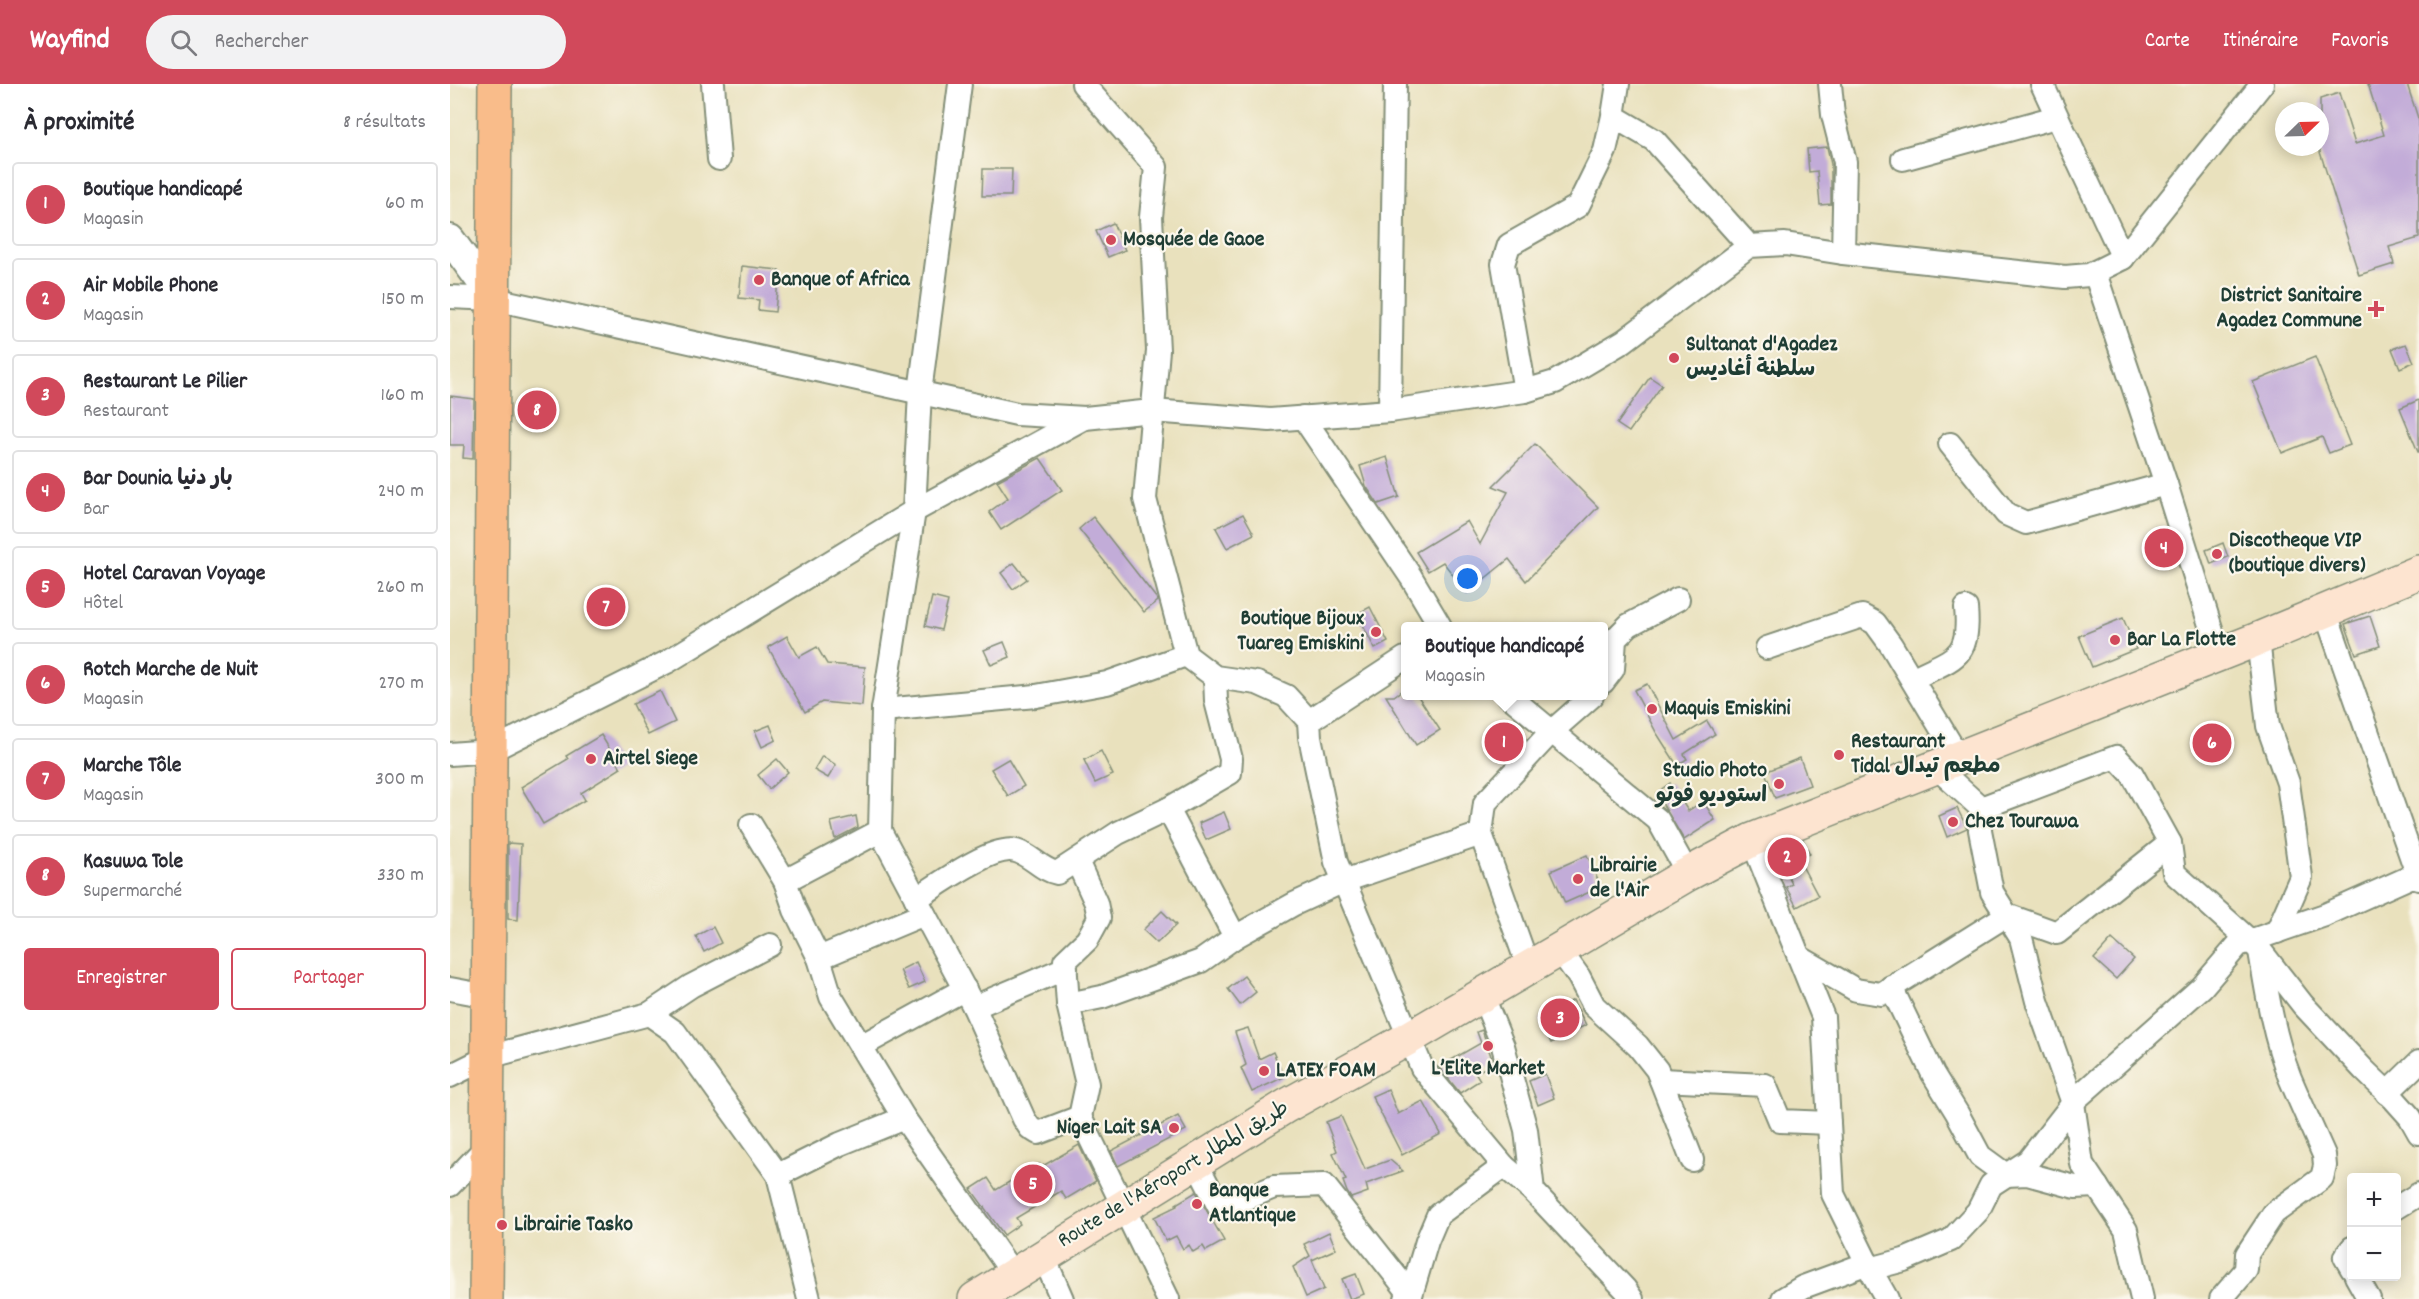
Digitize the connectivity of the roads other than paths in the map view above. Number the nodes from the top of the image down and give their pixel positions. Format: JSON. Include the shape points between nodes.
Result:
{"nodes":[{"id":1,"x":495,"y":84,"type":"edge"},
{"id":2,"x":713,"y":84,"type":"edge"},
{"id":3,"x":960,"y":84,"type":"edge"},
{"id":4,"x":1083,"y":84,"type":"edge"},
{"id":5,"x":1395,"y":84,"type":"edge"},
{"id":6,"x":1618,"y":84,"type":"edge"},
{"id":7,"x":1830,"y":84,"type":"edge"},
{"id":8,"x":2042,"y":84,"type":"edge"},
{"id":9,"x":2262,"y":84,"type":"edge"},
{"id":10,"x":1614,"y":116,"type":"junction"},
{"id":11,"x":2056,"y":117,"type":"junction"},
{"id":12,"x":719,"y":159,"type":"dead end"},
{"id":13,"x":1903,"y":159,"type":"dead end"},
{"id":14,"x":450,"y":239,"type":"edge"},
{"id":15,"x":1749,"y":246,"type":"junction"},
{"id":16,"x":1843,"y":253,"type":"junction"},
{"id":17,"x":2123,"y":258,"type":"junction"},
{"id":18,"x":2095,"y":273,"type":"junction"},
{"id":19,"x":450,"y":297,"type":"edge"},
{"id":20,"x":494,"y":299,"type":"junction"},
{"id":21,"x":920,"y":392,"type":"junction"},
{"id":22,"x":1525,"y":392,"type":"junction"},
{"id":23,"x":1152,"y":411,"type":"junction"},
{"id":24,"x":1390,"y":411,"type":"junction"},
{"id":25,"x":1304,"y":417,"type":"junction"},
{"id":26,"x":1085,"y":418,"type":"junction"},
{"id":27,"x":1950,"y":444,"type":"dead end"},
{"id":28,"x":2166,"y":484,"type":"junction"},
{"id":29,"x":914,"y":511,"type":"junction"},
{"id":30,"x":2419,"y":572,"type":"edge"},
{"id":31,"x":1678,"y":598,"type":"dead end"},
{"id":32,"x":1966,"y":608,"type":"dead end"},
{"id":33,"x":2325,"y":611,"type":"junction"},
{"id":34,"x":1437,"y":622,"type":"edge"},
{"id":35,"x":2258,"y":639,"type":"junction"},
{"id":36,"x":1767,"y":648,"type":"dead end"},
{"id":37,"x":2219,"y":654,"type":"junction"},
{"id":38,"x":1186,"y":655,"type":"junction"},
{"id":39,"x":1401,"y":661,"type":"edge"},
{"id":40,"x":1608,"y":676,"type":"edge"},
{"id":41,"x":1215,"y":677,"type":"junction"},
{"id":42,"x":1912,"y":679,"type":"junction"},
{"id":43,"x":1514,"y":700,"type":"edge"},
{"id":44,"x":1587,"y":700,"type":"edge"},
{"id":45,"x":883,"y":711,"type":"junction"},
{"id":46,"x":1309,"y":721,"type":"junction"},
{"id":47,"x":1551,"y":732,"type":"junction"},
{"id":48,"x":490,"y":752,"type":"junction"},
{"id":49,"x":450,"y":754,"type":"edge"},
{"id":50,"x":1948,"y":763,"type":"junction"},
{"id":51,"x":1981,"y":808,"type":"junction"},
{"id":52,"x":1168,"y":809,"type":"junction"},
{"id":53,"x":751,"y":825,"type":"dead end"},
{"id":54,"x":880,"y":831,"type":"junction"},
{"id":55,"x":1481,"y":834,"type":"junction"},
{"id":56,"x":1752,"y":840,"type":"junction"},
{"id":57,"x":2170,"y":843,"type":"junction"},
{"id":58,"x":1077,"y":861,"type":"junction"},
{"id":59,"x":1688,"y":874,"type":"junction"},
{"id":60,"x":2418,"y":875,"type":"edge"},
{"id":61,"x":785,"y":881,"type":"junction"},
{"id":62,"x":1344,"y":881,"type":"junction"},
{"id":63,"x":920,"y":907,"type":"junction"},
{"id":64,"x":2007,"y":915,"type":"junction"},
{"id":65,"x":2277,"y":932,"type":"junction"},
{"id":66,"x":1235,"y":937,"type":"junction"},
{"id":67,"x":770,"y":945,"type":"dead end"},
{"id":68,"x":2254,"y":946,"type":"junction"},
{"id":69,"x":1559,"y":949,"type":"junction"},
{"id":70,"x":1799,"y":957,"type":"junction"},
{"id":71,"x":819,"y":958,"type":"junction"},
{"id":72,"x":1066,"y":968,"type":"junction"},
{"id":73,"x":1529,"y":969,"type":"junction"},
{"id":74,"x":1892,"y":987,"type":"junction"},
{"id":75,"x":450,"y":989,"type":"edge"},
{"id":76,"x":1482,"y":994,"type":"junction"},
{"id":77,"x":489,"y":996,"type":"junction"},
{"id":78,"x":969,"y":998,"type":"junction"},
{"id":79,"x":1068,"y":1004,"type":"junction"},
{"id":80,"x":649,"y":1014,"type":"junction"},
{"id":81,"x":1409,"y":1038,"type":"junction"},
{"id":82,"x":861,"y":1046,"type":"junction"},
{"id":83,"x":488,"y":1057,"type":"junction"},
{"id":84,"x":2419,"y":1062,"type":"edge"},
{"id":85,"x":450,"y":1076,"type":"edge"},
{"id":86,"x":1661,"y":1080,"type":"junction"},
{"id":87,"x":2387,"y":1093,"type":"junction"},
{"id":88,"x":2073,"y":1103,"type":"junction"},
{"id":89,"x":1080,"y":1117,"type":"junction"},
{"id":90,"x":903,"y":1118,"type":"junction"},
{"id":91,"x":1829,"y":1124,"type":"junction"},
{"id":92,"x":2419,"y":1133,"type":"edge"},
{"id":93,"x":488,"y":1146,"type":"junction"},
{"id":94,"x":1692,"y":1160,"type":"dead end"},
{"id":95,"x":1196,"y":1162,"type":"junction"},
{"id":96,"x":1504,"y":1166,"type":"junction"},
{"id":97,"x":778,"y":1175,"type":"junction"},
{"id":98,"x":2006,"y":1175,"type":"junction"},
{"id":99,"x":450,"y":1185,"type":"edge"},
{"id":100,"x":2097,"y":1186,"type":"junction"},
{"id":101,"x":1533,"y":1191,"type":"junction"},
{"id":102,"x":2419,"y":1194,"type":"edge"},
{"id":103,"x":2401,"y":1205,"type":"edge"},
{"id":104,"x":1124,"y":1208,"type":"junction"},
{"id":105,"x":1043,"y":1255,"type":"junction"},
{"id":106,"x":1869,"y":1266,"type":"junction"},
{"id":107,"x":1013,"y":1274,"type":"junction"},
{"id":108,"x":2359,"y":1281,"type":"edge"},
{"id":109,"x":1408,"y":1297,"type":"edge"},
{"id":110,"x":486,"y":1299,"type":"edge"},
{"id":111,"x":810,"y":1299,"type":"edge"},
{"id":112,"x":975,"y":1299,"type":"edge"},
{"id":113,"x":1062,"y":1299,"type":"edge"},
{"id":114,"x":1168,"y":1299,"type":"edge"},
{"id":115,"x":1632,"y":1299,"type":"edge"},
{"id":116,"x":1783,"y":1299,"type":"edge"},
{"id":117,"x":1887,"y":1299,"type":"edge"},
{"id":118,"x":2142,"y":1299,"type":"edge"},
{"id":119,"x":2221,"y":1299,"type":"edge"},
{"id":120,"x":2369,"y":1299,"type":"edge"}],
"edges":[{"from":1,"to":20,"type":"main road"},
{"from":2,"to":12,"type":"street"},
{"from":3,"to":21,"type":"street"},
{"from":4,"to":23,"type":"street","via":[[1156,167],[1151,217],[1158,350]]},
{"from":5,"to":24,"type":"street"},
{"from":6,"to":10,"type":"street"},
{"from":7,"to":16,"type":"street","via":[[1845,162]]},
{"from":8,"to":11,"type":"street"},
{"from":9,"to":17,"type":"street"},
{"from":10,"to":15,"type":"street","via":[[1654,140]]},
{"from":10,"to":22,"type":"street","via":[[1605,151],[1578,206],[1509,245],[1503,264]]},
{"from":11,"to":13,"type":"street"},
{"from":11,"to":17,"type":"street"},
{"from":14,"to":20,"type":"street"},
{"from":15,"to":16,"type":"street","via":[[1785,244]]},
{"from":15,"to":22,"type":"street","via":[[1624,341],[1555,382]]},
{"from":16,"to":18,"type":"street","via":[[2065,277]]},
{"from":17,"to":18,"type":"street"},
{"from":18,"to":28,"type":"street"},
{"from":19,"to":20,"type":"street"},
{"from":20,"to":21,"type":"street"},
{"from":20,"to":48,"type":"main road"},
{"from":21,"to":26,"type":"street","via":[[1017,414]]},
{"from":21,"to":29,"type":"street"},
{"from":22,"to":24,"type":"street"},
{"from":23,"to":25,"type":"street","via":[[1270,420]]},
{"from":23,"to":26,"type":"street"},
{"from":23,"to":38,"type":"street","via":[[1145,498]]},
{"from":24,"to":25,"type":"street"},
{"from":25,"to":34,"type":"street"},
{"from":26,"to":29,"type":"street"},
{"from":27,"to":28,"type":"street","via":[[2006,514],[2026,523]]},
{"from":28,"to":37,"type":"street"},
{"from":29,"to":45,"type":"street"},
{"from":29,"to":48,"type":"street","via":[[667,662]]},
{"from":30,"to":33,"type":"main road","name":"Route de l'Aéroport طريق المطار"},
{"from":31,"to":40,"type":"street","via":[[1629,626],[1615,639],[1613,669]]},
{"from":32,"to":42,"type":"street","via":[[1968,629],[1964,646],[1955,656]]},
{"from":33,"to":35,"type":"main road","name":"Route de l'Aéroport طريق المطار"},
{"from":33,"to":60,"type":"street"},
{"from":35,"to":37,"type":"main road","name":"Route de l'Aéroport طريق المطار"},
{"from":35,"to":65,"type":"street","via":[[2268,726],[2288,783],[2301,877]]},
{"from":36,"to":42,"type":"street","via":[[1862,616],[1875,623]]},
{"from":37,"to":50,"type":"main road","name":"Route de l'Aéroport طريق المطار"},
{"from":38,"to":41,"type":"street"},
{"from":38,"to":45,"type":"street","via":[[1107,683],[1048,694]]},
{"from":39,"to":46,"type":"street"},
{"from":41,"to":46,"type":"street","via":[[1257,683],[1286,696]]},
{"from":41,"to":52,"type":"street","via":[[1216,701],[1231,759],[1230,773]]},
{"from":42,"to":50,"type":"street"},
{"from":43,"to":47,"type":"street"},
{"from":44,"to":47,"type":"street"},
{"from":45,"to":54,"type":"street"},
{"from":46,"to":62,"type":"street","via":[[1336,862]]},
{"from":47,"to":55,"type":"street","via":[[1485,803]]},
{"from":47,"to":59,"type":"street","via":[[1658,820]]},
{"from":48,"to":49,"type":"street"},
{"from":48,"to":77,"type":"main road"},
{"from":50,"to":51,"type":"street"},
{"from":50,"to":56,"type":"main road","name":"Route de l'Aéroport طريق المطار"},
{"from":51,"to":57,"type":"street","via":[[2116,757],[2132,774]]},
{"from":51,"to":64,"type":"street","via":[[1980,830],[1992,892]]},
{"from":52,"to":58,"type":"street","via":[[1118,833]]},
{"from":52,"to":66,"type":"street"},
{"from":53,"to":61,"type":"street"},
{"from":54,"to":61,"type":"street"},
{"from":54,"to":63,"type":"street"},
{"from":55,"to":62,"type":"street"},
{"from":55,"to":73,"type":"street"},
{"from":56,"to":59,"type":"main road","name":"Route de l'Aéroport طريق المطار"},
{"from":56,"to":70,"type":"street"},
{"from":57,"to":64,"type":"street","via":[[2056,933]]},
{"from":57,"to":68,"type":"street","via":[[2174,873]]},
{"from":58,"to":63,"type":"street","via":[[1057,873],[1050,872],[1017,851],[1005,850],[970,864]]},
{"from":58,"to":72,"type":"street","via":[[1099,918],[1086,940],[1065,961]]},
{"from":59,"to":69,"type":"main road","name":"Route de l'Aéroport طريق المطار"},
{"from":60,"to":65,"type":"street"},
{"from":61,"to":71,"type":"street"},
{"from":62,"to":66,"type":"street"},
{"from":62,"to":81,"type":"street"},
{"from":63,"to":71,"type":"street"},
{"from":63,"to":78,"type":"street"},
{"from":64,"to":74,"type":"street"},
{"from":64,"to":88,"type":"street","via":[[2021,938],[2037,1001]]},
{"from":65,"to":68,"type":"street"},
{"from":66,"to":79,"type":"street","via":[[1201,961],[1102,998]]},
{"from":67,"to":80,"type":"street","via":[[691,986]]},
{"from":68,"to":87,"type":"street"},
{"from":68,"to":88,"type":"street","via":[[2238,945],[2202,987]]},
{"from":68,"to":119,"type":"street","via":[[2290,1077],[2324,1155],[2325,1166],[2322,1178],[2274,1213],[2247,1254],[2246,1270]]},
{"from":69,"to":73,"type":"main road","name":"Route de l'Aéroport طريق المطار"},
{"from":69,"to":86,"type":"street","via":[[1594,1006],[1638,1046]]},
{"from":70,"to":74,"type":"street","via":[[1856,990],[1881,994]]},
{"from":70,"to":91,"type":"street","via":[[1823,1017]]},
{"from":71,"to":82,"type":"street","via":[[831,997]]},
{"from":72,"to":78,"type":"street"},
{"from":72,"to":79,"type":"street"},
{"from":73,"to":76,"type":"main road","name":"Route de l'Aéroport طريق المطار"},
{"from":74,"to":98,"type":"street","via":[[1932,1074],[1980,1156]]},
{"from":75,"to":77,"type":"street"},
{"from":76,"to":81,"type":"main road","name":"Route de l'Aéroport طريق المطار"},
{"from":76,"to":101,"type":"street","via":[[1503,1046],[1526,1130]]},
{"from":77,"to":83,"type":"main road"},
{"from":78,"to":82,"type":"street"},
{"from":78,"to":89,"type":"street","via":[[1030,1128],[1038,1133]]},
{"from":79,"to":89,"type":"street","via":[[1087,1084]]},
{"from":80,"to":83,"type":"street"},
{"from":80,"to":97,"type":"street","via":[[675,1032]]},
{"from":81,"to":95,"type":"main road","name":"Route de l'Aéroport طريق المطار","via":[[1286,1106]]},
{"from":81,"to":96,"type":"street","via":[[1422,1068]]},
{"from":82,"to":90,"type":"street"},
{"from":83,"to":85,"type":"street"},
{"from":83,"to":93,"type":"main road"},
{"from":84,"to":87,"type":"street"},
{"from":86,"to":91,"type":"street","via":[[1765,1085],[1780,1121]]},
{"from":86,"to":94,"type":"street"},
{"from":87,"to":92,"type":"street"},
{"from":88,"to":98,"type":"street","via":[[2028,1161]]},
{"from":88,"to":100,"type":"street","via":[[2082,1164]]},
{"from":89,"to":104,"type":"street"},
{"from":90,"to":97,"type":"street","via":[[840,1143]]},
{"from":90,"to":107,"type":"street"},
{"from":91,"to":106,"type":"street","via":[[1833,1194]]},
{"from":93,"to":99,"type":"street"},
{"from":93,"to":110,"type":"main road"},
{"from":95,"to":104,"type":"main road","name":"Route de l'Aéroport طريق المطار"},
{"from":95,"to":109,"type":"street","via":[[1220,1209],[1274,1187],[1324,1185]]},
{"from":96,"to":101,"type":"street"},
{"from":96,"to":109,"type":"street","via":[[1438,1215]]},
{"from":97,"to":111,"type":"street"},
{"from":98,"to":100,"type":"street","via":[[2027,1174],[2075,1186]]},
{"from":98,"to":106,"type":"street","via":[[1991,1185],[1978,1211],[1951,1240],[1904,1260]]},
{"from":100,"to":118,"type":"street","via":[[2126,1230]]},
{"from":101,"to":115,"type":"street"},
{"from":102,"to":103,"type":"street"},
{"from":104,"to":105,"type":"main road","name":"Route de l'Aéroport طريق المطار"},
{"from":104,"to":114,"type":"street"},
{"from":105,"to":107,"type":"main road","name":"Route de l'Aéroport طريق المطار"},
{"from":105,"to":113,"type":"street"},
{"from":106,"to":116,"type":"street","via":[[1803,1287]]},
{"from":106,"to":117,"type":"street"},
{"from":107,"to":112,"type":"main road","name":"Route de l'Aéroport طريق المطار"},
{"from":108,"to":120,"type":"street"}]}
